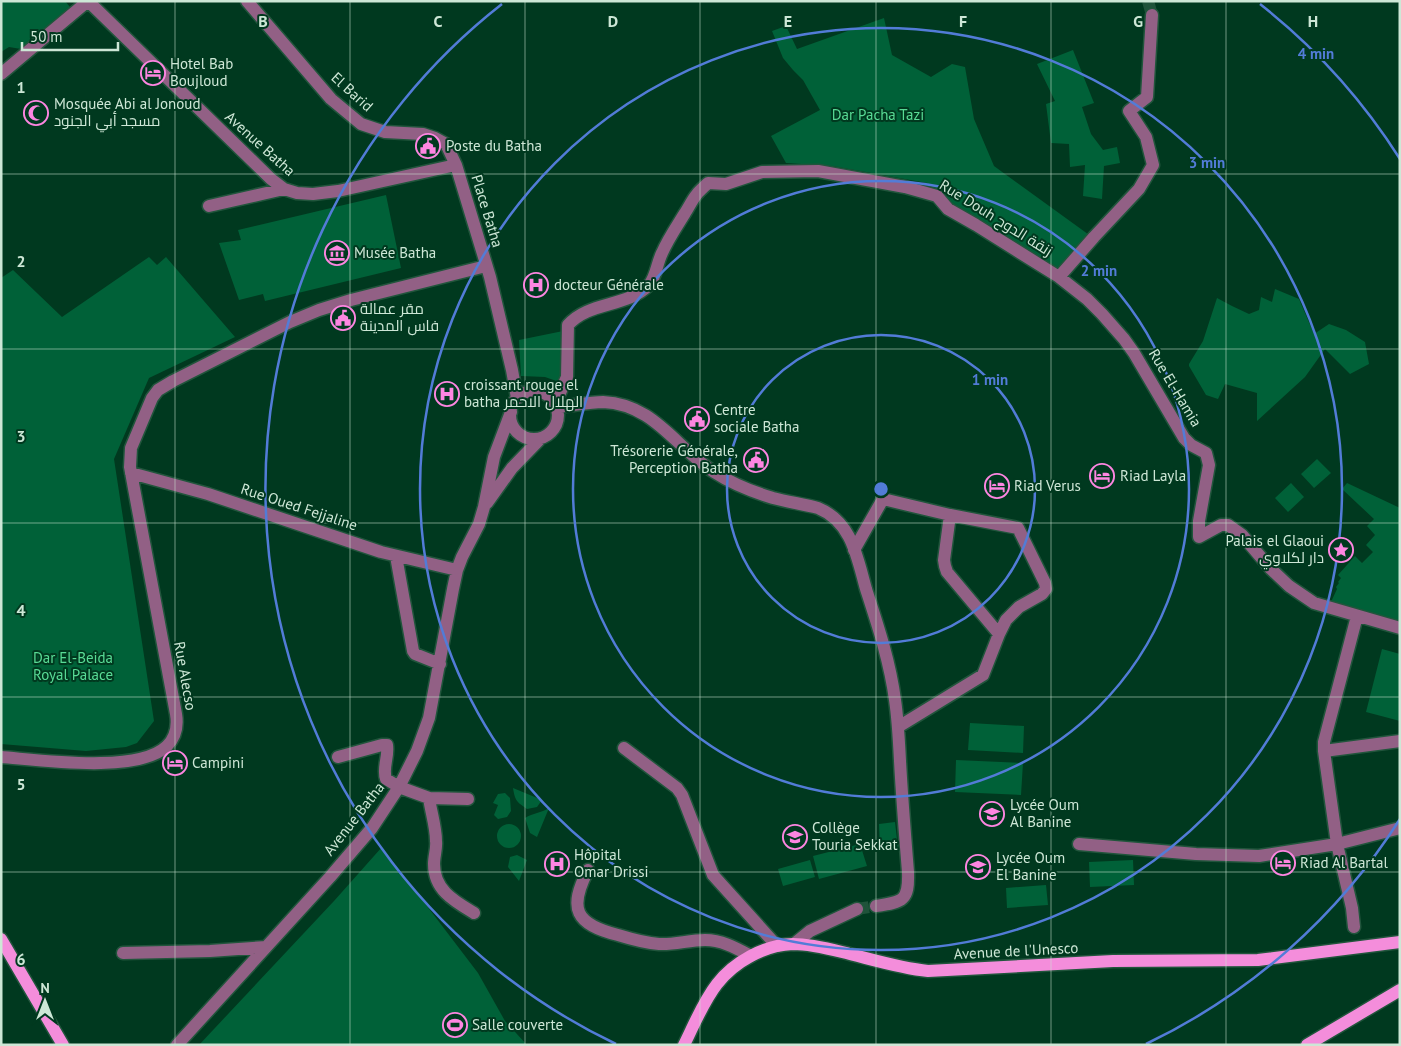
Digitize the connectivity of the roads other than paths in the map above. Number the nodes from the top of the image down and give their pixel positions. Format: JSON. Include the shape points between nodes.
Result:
{"nodes":[{"id":1,"x":88,"y":1,"type":"edge"},
{"id":2,"x":247,"y":1,"type":"edge"},
{"id":3,"x":1152,"y":16,"type":"tunnel mouth"},
{"id":4,"x":1,"y":74,"type":"edge"},
{"id":5,"x":456,"y":165,"type":"junction"},
{"id":6,"x":284,"y":189,"type":"junction"},
{"id":7,"x":209,"y":206,"type":"dead end"},
{"id":8,"x":486,"y":266,"type":"junction"},
{"id":9,"x":1059,"y":277,"type":"junction"},
{"id":10,"x":518,"y":398,"type":"junction"},
{"id":11,"x":556,"y":406,"type":"junction"},
{"id":12,"x":510,"y":412,"type":"junction"},
{"id":13,"x":541,"y":438,"type":"junction"},
{"id":14,"x":131,"y":473,"type":"junction"},
{"id":15,"x":484,"y":507,"type":"junction"},
{"id":16,"x":950,"y":516,"type":"junction"},
{"id":17,"x":854,"y":550,"type":"junction"},
{"id":18,"x":396,"y":556,"type":"junction"},
{"id":19,"x":458,"y":570,"type":"junction"},
{"id":20,"x":1357,"y":616,"type":"junction"},
{"id":21,"x":1400,"y":628,"type":"edge"},
{"id":22,"x":999,"y":634,"type":"junction"},
{"id":23,"x":440,"y":664,"type":"junction"},
{"id":24,"x":898,"y":727,"type":"junction"},
{"id":25,"x":1400,"y":741,"type":"edge"},
{"id":26,"x":624,"y":748,"type":"dead end"},
{"id":27,"x":1324,"y":751,"type":"junction"},
{"id":28,"x":1,"y":757,"type":"edge"},
{"id":29,"x":338,"y":757,"type":"dead end"},
{"id":30,"x":399,"y":787,"type":"junction"},
{"id":31,"x":428,"y":798,"type":"junction"},
{"id":32,"x":468,"y":799,"type":"dead end"},
{"id":33,"x":1400,"y":828,"type":"edge"},
{"id":34,"x":1079,"y":844,"type":"dead end"},
{"id":35,"x":1337,"y":844,"type":"junction"},
{"id":36,"x":588,"y":870,"type":"dead end"},
{"id":37,"x":876,"y":906,"type":"tunnel mouth"},
{"id":38,"x":857,"y":909,"type":"tunnel mouth"},
{"id":39,"x":474,"y":912,"type":"dead end"},
{"id":40,"x":1,"y":938,"type":"edge"},
{"id":41,"x":1400,"y":942,"type":"edge"},
{"id":42,"x":794,"y":944,"type":"junction"},
{"id":43,"x":777,"y":946,"type":"junction"},
{"id":44,"x":266,"y":947,"type":"junction"},
{"id":45,"x":1357,"y":948,"type":"junction"},
{"id":46,"x":123,"y":953,"type":"dead end"},
{"id":47,"x":751,"y":956,"type":"junction"},
{"id":48,"x":1400,"y":990,"type":"edge"},
{"id":49,"x":63,"y":1045,"type":"edge"},
{"id":50,"x":177,"y":1045,"type":"edge"},
{"id":51,"x":684,"y":1045,"type":"edge"},
{"id":52,"x":1307,"y":1045,"type":"edge"}],
"edges":[{"from":1,"to":4,"type":"street"},
{"from":1,"to":6,"type":"street","name":"Avenue Batha"},
{"from":2,"to":5,"type":"street","name":"El Barid","via":[[331,99],[361,124],[385,132],[436,138],[446,144]]},
{"from":3,"to":9,"type":"street","via":[[1147,97],[1129,111],[1146,137],[1153,165],[1139,189]]},
{"from":5,"to":6,"type":"street","name":"Avenue Batha","via":[[338,191],[313,194]]},
{"from":5,"to":8,"type":"street","name":"Place Batha"},
{"from":6,"to":7,"type":"street"},
{"from":8,"to":10,"type":"street"},
{"from":8,"to":14,"type":"street","name":"Rue Alecso","via":[[319,310],[167,384],[152,398],[134,442],[130,453]]},
{"from":9,"to":11,"type":"street","name":"Rue Douh زنقة الدوح","via":[[948,209],[937,196],[818,171],[762,172],[726,184],[708,183],[697,193],[672,234],[652,281],[641,292],[626,299],[584,311],[568,325],[567,377]]},
{"from":9,"to":20,"type":"street","name":"Rue El-Hamia","via":[[1087,299],[1124,339],[1184,438],[1206,453],[1209,465],[1199,537],[1221,525],[1228,525],[1242,535],[1289,586],[1314,603]]},
{"from":10,"to":11,"type":"street","via":[[536,391],[547,395]]},
{"from":10,"to":12,"type":"street"},
{"from":11,"to":13,"type":"street","via":[[556,426]]},
{"from":11,"to":17,"type":"street","via":[[600,402],[639,411],[719,475],[764,495],[829,512],[843,526]]},
{"from":12,"to":13,"type":"street","via":[[511,422],[519,434],[527,438]]},
{"from":12,"to":15,"type":"street","name":"Avenue Batha","via":[[494,458]]},
{"from":13,"to":15,"type":"street","name":"Avenue Batha","via":[[512,468]]},
{"from":14,"to":18,"type":"street","name":"Rue Oued Fejjaline","via":[[208,494]]},
{"from":14,"to":28,"type":"street","name":"Rue Alecso","via":[[176,714],[174,737],[156,753],[121,762]]},
{"from":15,"to":19,"type":"street","name":"Avenue Batha"},
{"from":16,"to":17,"type":"street","via":[[883,499]]},
{"from":16,"to":22,"type":"street","via":[[947,572]]},
{"from":16,"to":22,"type":"street","via":[[1018,528],[1044,583],[1046,589],[1042,594],[1011,614]]},
{"from":17,"to":24,"type":"street","via":[[883,642]]},
{"from":18,"to":19,"type":"street","name":"Rue Oued Fejjaline"},
{"from":18,"to":23,"type":"street","via":[[413,651]]},
{"from":19,"to":23,"type":"street","name":"Avenue Batha"},
{"from":20,"to":21,"type":"street","name":"Rue El-Hamia"},
{"from":20,"to":27,"type":"street","via":[[1325,735]]},
{"from":22,"to":24,"type":"street","via":[[983,675]]},
{"from":23,"to":30,"type":"street","name":"Avenue Batha","via":[[426,726]]},
{"from":24,"to":37,"type":"street","via":[[908,890],[896,903]]},
{"from":25,"to":27,"type":"street"},
{"from":26,"to":43,"type":"street","via":[[677,788],[713,875]]},
{"from":27,"to":35,"type":"street"},
{"from":29,"to":30,"type":"street","via":[[387,745],[384,775],[386,780]]},
{"from":30,"to":31,"type":"street"},
{"from":30,"to":44,"type":"street","name":"Avenue Batha","via":[[372,828]]},
{"from":31,"to":32,"type":"street"},
{"from":31,"to":39,"type":"street","via":[[436,840],[434,863],[437,882],[452,898]]},
{"from":33,"to":35,"type":"street"},
{"from":34,"to":35,"type":"street","via":[[1259,856]]},
{"from":35,"to":45,"type":"street","via":[[1352,908]]},
{"from":36,"to":47,"type":"street","via":[[579,890],[579,913],[594,928],[660,944],[705,940],[728,944]]},
{"from":38,"to":42,"type":"street","via":[[810,931]]},
{"from":40,"to":49,"type":"main road"},
{"from":41,"to":45,"type":"main road","name":"Avenue de l'Unesco"},
{"from":42,"to":43,"type":"main road","name":"Avenue de l'Unesco"},
{"from":42,"to":45,"type":"main road","name":"Avenue de l'Unesco","via":[[928,971],[1113,961],[1248,961]]},
{"from":43,"to":47,"type":"main road","name":"Avenue de l'Unesco"},
{"from":44,"to":46,"type":"street"},
{"from":44,"to":50,"type":"street","name":"Avenue Batha"},
{"from":47,"to":51,"type":"main road","name":"Avenue de l'Unesco","via":[[736,965],[716,985]]},
{"from":48,"to":52,"type":"main road"}]}
